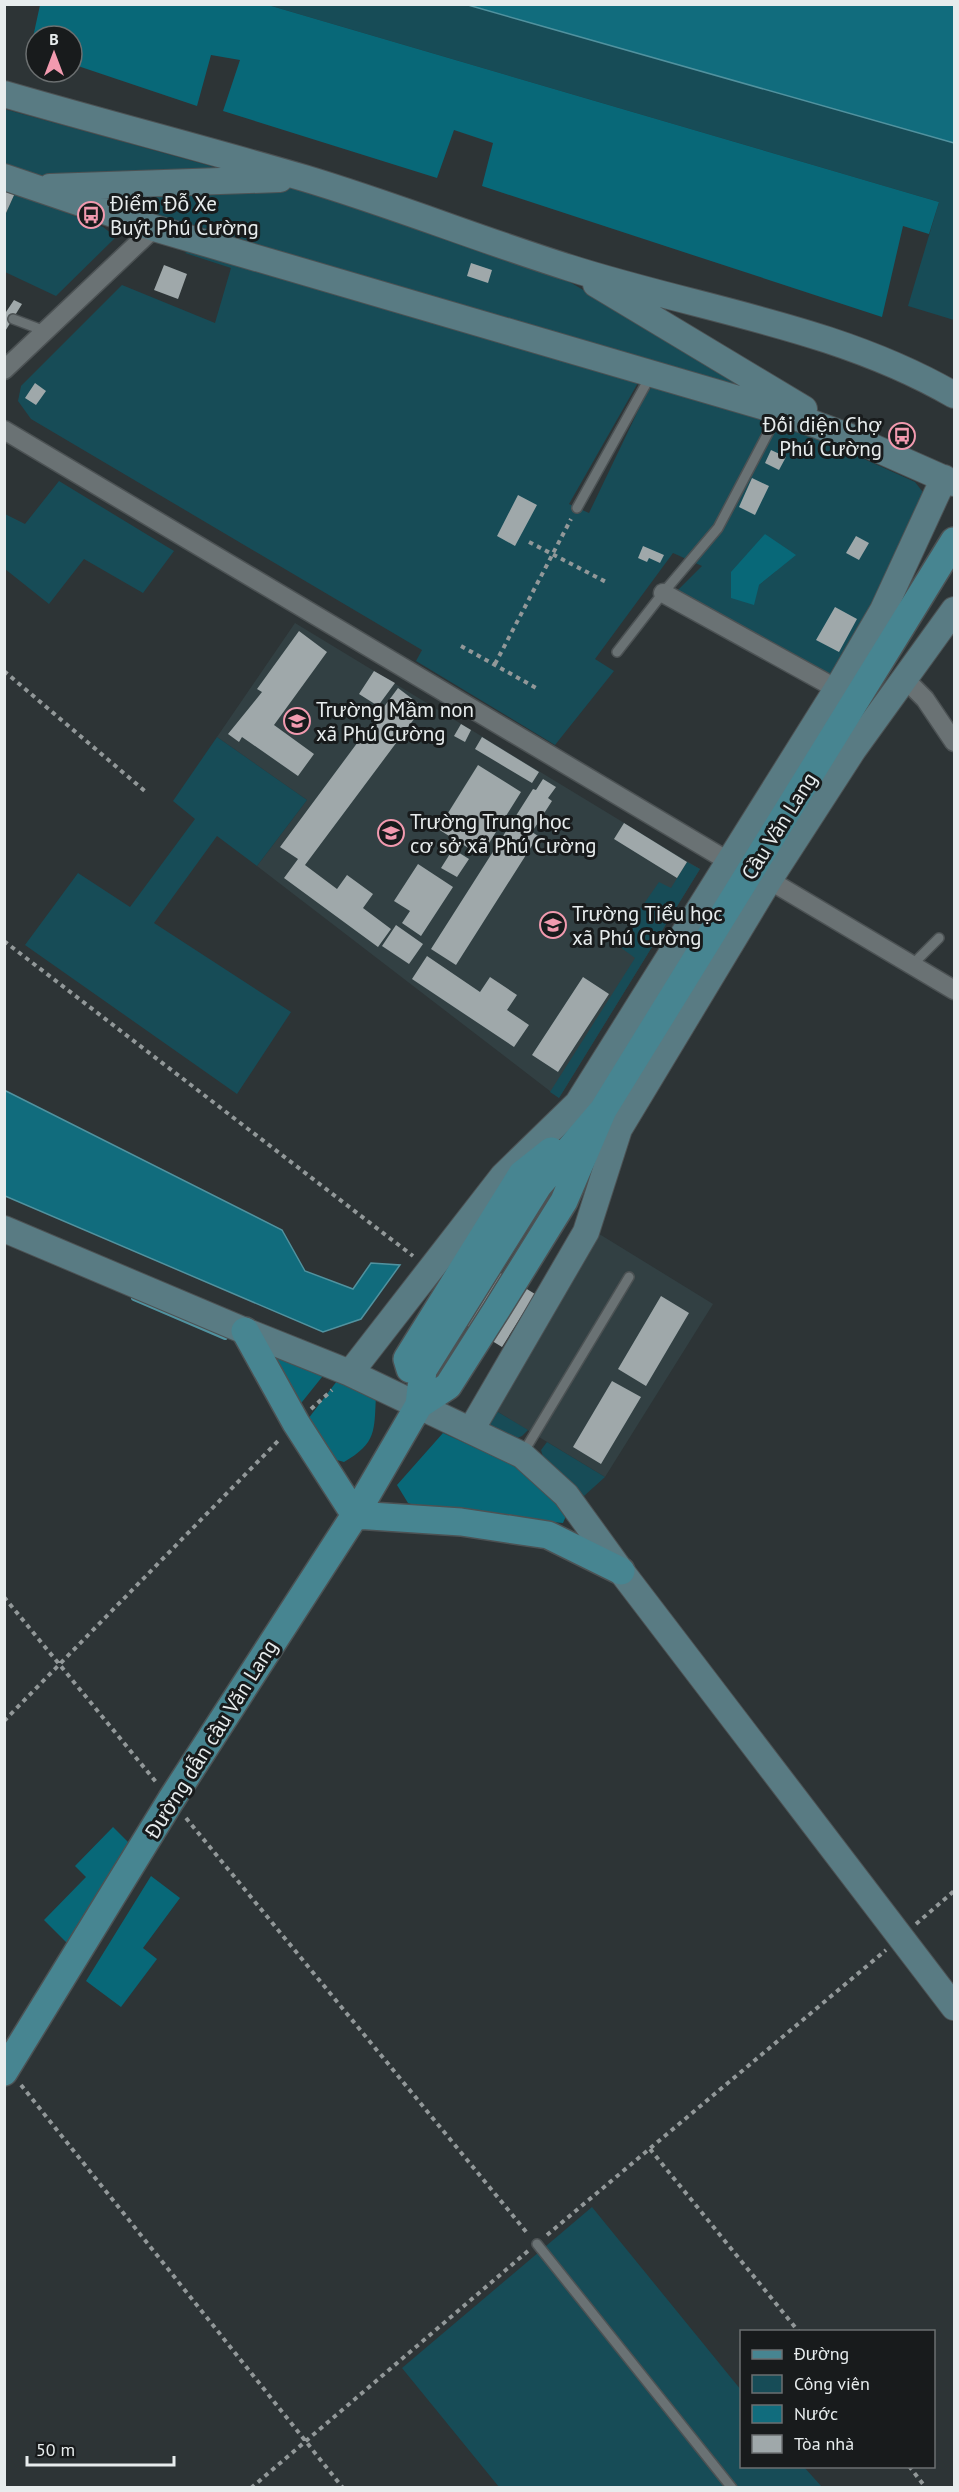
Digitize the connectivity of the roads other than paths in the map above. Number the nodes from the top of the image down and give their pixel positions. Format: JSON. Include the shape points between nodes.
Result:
{"nodes":[{"id":1,"x":4,"y":94,"type":"edge"},
{"id":2,"x":4,"y":177,"type":"edge"},
{"id":3,"x":305,"y":179,"type":"junction"},
{"id":4,"x":32,"y":187,"type":"junction"},
{"id":5,"x":154,"y":228,"type":"junction"},
{"id":6,"x":570,"y":269,"type":"junction"},
{"id":7,"x":13,"y":319,"type":"dead end"},
{"id":8,"x":45,"y":332,"type":"junction"},
{"id":9,"x":4,"y":370,"type":"edge"},
{"id":10,"x":652,"y":373,"type":"junction"},
{"id":11,"x":954,"y":395,"type":"edge"},
{"id":12,"x":779,"y":411,"type":"junction"},
{"id":13,"x":4,"y":430,"type":"edge"},
{"id":14,"x":850,"y":437,"type":"junction"},
{"id":15,"x":949,"y":481,"type":"edge"},
{"id":16,"x":577,"y":508,"type":"road end"},
{"id":17,"x":954,"y":541,"type":"edge"},
{"id":18,"x":663,"y":593,"type":"junction"},
{"id":19,"x":954,"y":610,"type":"edge"},
{"id":20,"x":617,"y":652,"type":"dead end"},
{"id":21,"x":904,"y":678,"type":"junction"},
{"id":22,"x":837,"y":689,"type":"junction"},
{"id":23,"x":954,"y":742,"type":"edge"},
{"id":24,"x":728,"y":861,"type":"junction"},
{"id":25,"x":769,"y":880,"type":"junction"},
{"id":26,"x":939,"y":938,"type":"dead end"},
{"id":27,"x":911,"y":966,"type":"junction"},
{"id":28,"x":954,"y":990,"type":"edge"},
{"id":29,"x":603,"y":1110,"type":"junction"},
{"id":30,"x":4,"y":1229,"type":"edge"},
{"id":31,"x":629,"y":1277,"type":"dead end"},
{"id":32,"x":245,"y":1331,"type":"junction"},
{"id":33,"x":350,"y":1373,"type":"junction"},
{"id":34,"x":418,"y":1405,"type":"junction"},
{"id":35,"x":471,"y":1430,"type":"junction"},
{"id":36,"x":522,"y":1455,"type":"junction"},
{"id":37,"x":355,"y":1515,"type":"junction"},
{"id":38,"x":621,"y":1571,"type":"junction"},
{"id":39,"x":954,"y":2007,"type":"edge"},
{"id":40,"x":6,"y":2070,"type":"edge"},
{"id":41,"x":537,"y":2244,"type":"road end"},
{"id":42,"x":732,"y":2487,"type":"edge"}],
"edges":[{"from":1,"to":3,"type":"main road"},
{"from":2,"to":4,"type":"main road"},
{"from":3,"to":4,"type":"main road"},
{"from":3,"to":6,"type":"main road"},
{"from":4,"to":5,"type":"main road"},
{"from":5,"to":8,"type":"street"},
{"from":5,"to":10,"type":"main road","via":[[183,241]]},
{"from":6,"to":11,"type":"main road","via":[[850,347],[932,381]]},
{"from":6,"to":14,"type":"main road"},
{"from":7,"to":8,"type":"lane"},
{"from":8,"to":9,"type":"street"},
{"from":10,"to":12,"type":"main road"},
{"from":10,"to":16,"type":"lane"},
{"from":12,"to":14,"type":"main road"},
{"from":12,"to":18,"type":"lane","via":[[718,528]]},
{"from":13,"to":24,"type":"street"},
{"from":14,"to":15,"type":"main road"},
{"from":15,"to":22,"type":"main road","via":[[884,610]]},
{"from":17,"to":29,"type":"main road","name":"Cầu Văn Lang"},
{"from":18,"to":20,"type":"lane"},
{"from":18,"to":22,"type":"street"},
{"from":19,"to":21,"type":"main road"},
{"from":21,"to":23,"type":"street","via":[[925,699]]},
{"from":21,"to":25,"type":"main road"},
{"from":22,"to":24,"type":"main road"},
{"from":24,"to":33,"type":"main road","via":[[578,1103],[503,1176]]},
{"from":25,"to":27,"type":"street"},
{"from":25,"to":35,"type":"main road","via":[[619,1129],[586,1232]]},
{"from":26,"to":27,"type":"lane"},
{"from":27,"to":28,"type":"street"},
{"from":29,"to":34,"type":"main road","via":[[564,1201],[497,1309],[448,1386]]},
{"from":29,"to":34,"type":"main road","via":[[522,1174],[407,1359]]},
{"from":30,"to":32,"type":"main road"},
{"from":31,"to":36,"type":"lane"},
{"from":32,"to":33,"type":"main road"},
{"from":32,"to":37,"type":"main road","via":[[296,1423]]},
{"from":33,"to":34,"type":"main road"},
{"from":34,"to":35,"type":"main road"},
{"from":34,"to":37,"type":"main road","name":"Đường dẫn cầu Văn Lang"},
{"from":35,"to":36,"type":"main road"},
{"from":36,"to":38,"type":"main road","via":[[566,1495]]},
{"from":37,"to":38,"type":"main road","via":[[460,1522],[548,1535]]},
{"from":37,"to":40,"type":"main road","name":"Đường dẫn cầu Văn Lang","via":[[171,1800]]},
{"from":38,"to":39,"type":"main road"},
{"from":41,"to":42,"type":"lane"}]}
